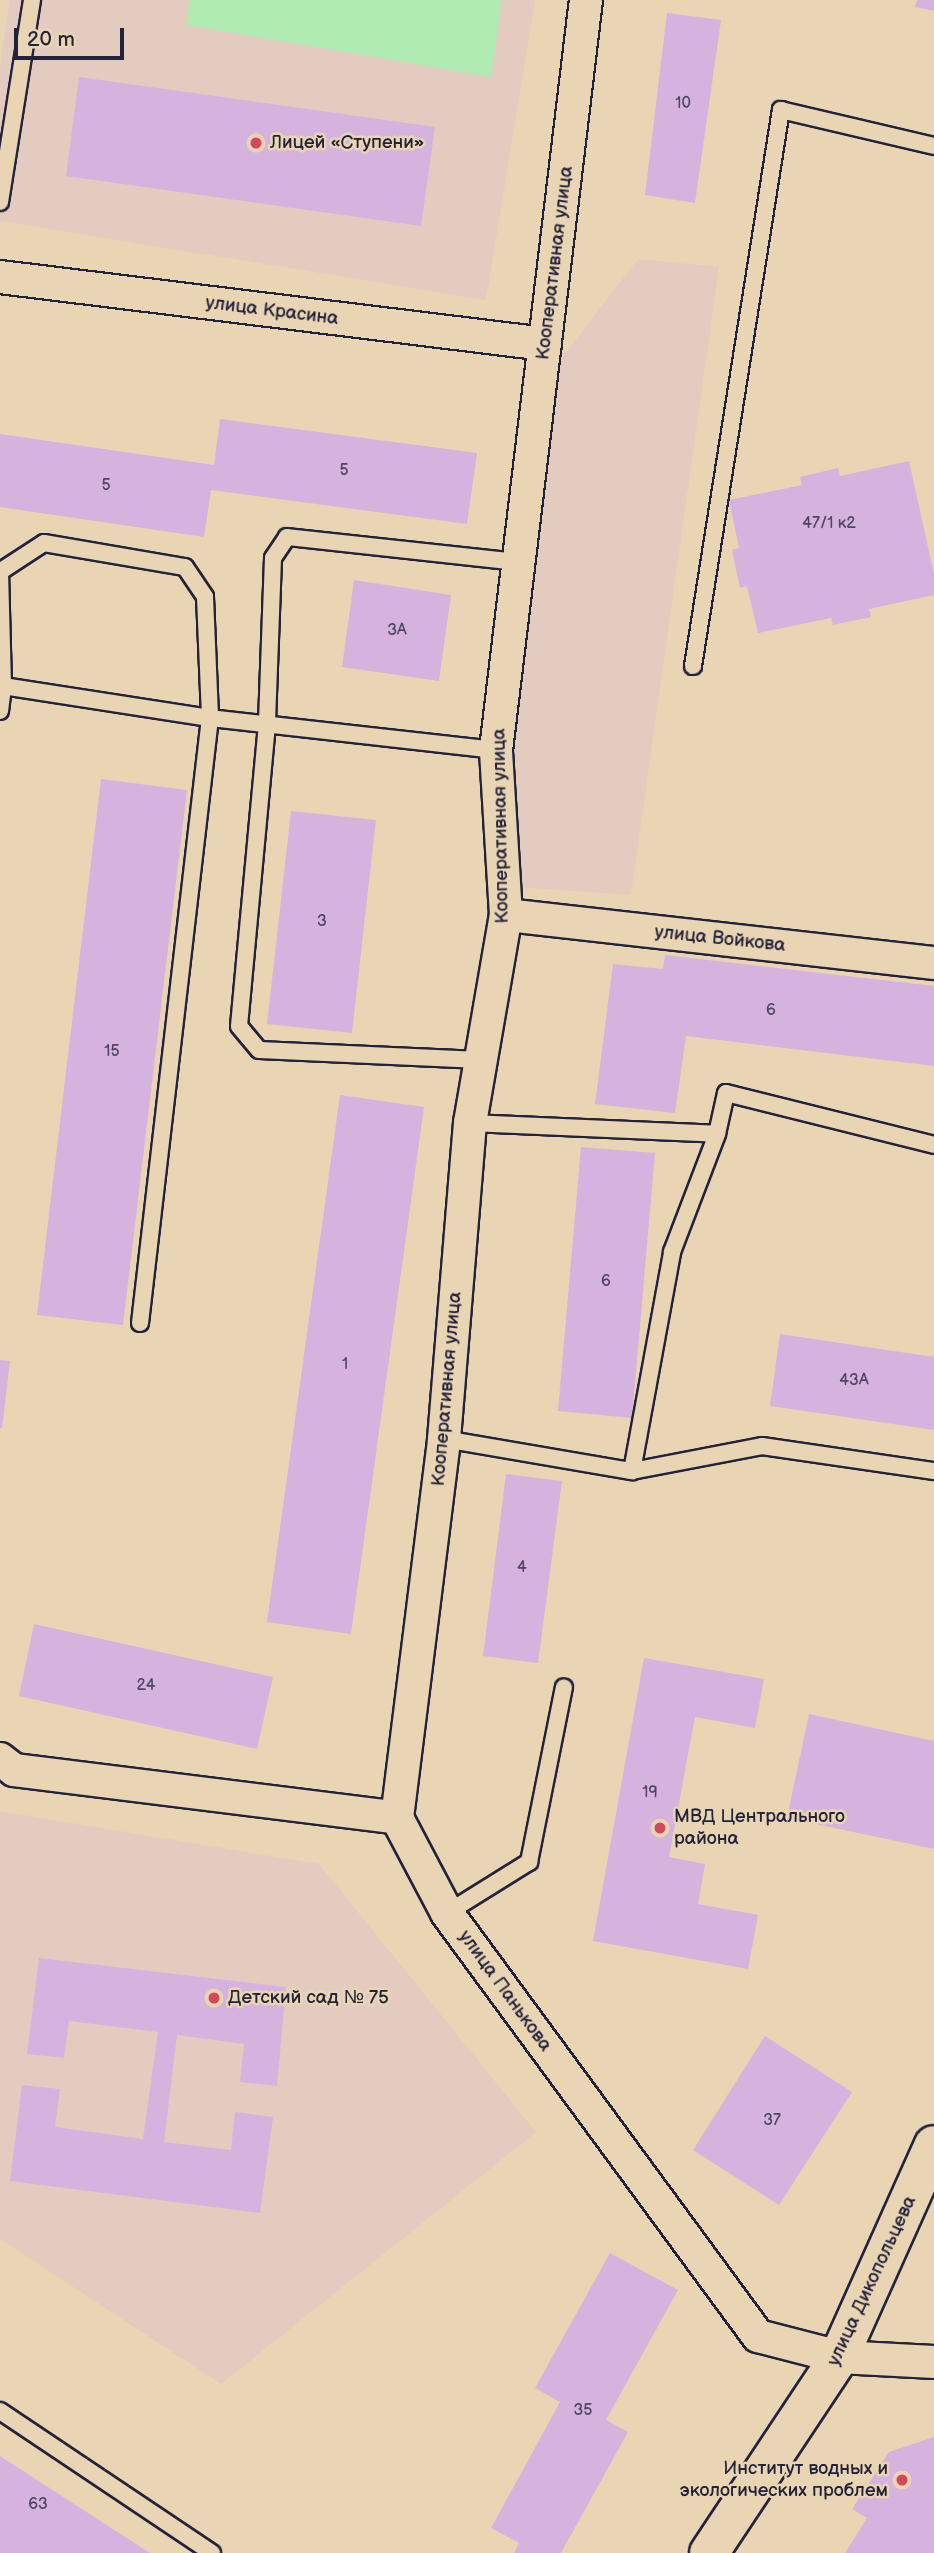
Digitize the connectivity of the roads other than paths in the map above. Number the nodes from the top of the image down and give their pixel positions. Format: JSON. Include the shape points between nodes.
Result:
{"nodes":[{"id":1,"x":32,"y":0,"type":"edge"},
{"id":2,"x":586,"y":0,"type":"edge"},
{"id":3,"x":934,"y":146,"type":"edge"},
{"id":4,"x":0,"y":202,"type":"edge"},
{"id":5,"x":0,"y":277,"type":"edge"},
{"id":6,"x":545,"y":344,"type":"junction"},
{"id":7,"x":519,"y":562,"type":"junction"},
{"id":8,"x":1,"y":571,"type":"edge"},
{"id":9,"x":1,"y":604,"type":"edge"},
{"id":10,"x":693,"y":666,"type":"dead end"},
{"id":11,"x":3,"y":687,"type":"junction"},
{"id":12,"x":0,"y":711,"type":"edge"},
{"id":13,"x":210,"y":718,"type":"junction"},
{"id":14,"x":267,"y":722,"type":"junction"},
{"id":15,"x":496,"y":750,"type":"junction"},
{"id":16,"x":506,"y":915,"type":"junction"},
{"id":17,"x":934,"y":962,"type":"edge"},
{"id":18,"x":480,"y":1060,"type":"junction"},
{"id":19,"x":470,"y":1123,"type":"junction"},
{"id":20,"x":716,"y":1134,"type":"junction"},
{"id":21,"x":934,"y":1145,"type":"edge"},
{"id":22,"x":140,"y":1323,"type":"dead end"},
{"id":23,"x":444,"y":1439,"type":"junction"},
{"id":24,"x":632,"y":1471,"type":"junction"},
{"id":25,"x":934,"y":1471,"type":"edge"},
{"id":26,"x":564,"y":1688,"type":"dead end"},
{"id":27,"x":0,"y":1759,"type":"edge"},
{"id":28,"x":397,"y":1818,"type":"junction"},
{"id":29,"x":447,"y":1913,"type":"junction"},
{"id":30,"x":934,"y":2145,"type":"edge"},
{"id":31,"x":839,"y":2357,"type":"junction"},
{"id":32,"x":934,"y":2362,"type":"edge"},
{"id":33,"x":0,"y":2411,"type":"edge"},
{"id":34,"x":212,"y":2553,"type":"edge"},
{"id":35,"x":709,"y":2553,"type":"edge"}],
"edges":[{"from":1,"to":4,"type":"lane"},
{"from":2,"to":6,"type":"street","name":"Кооперативная улица"},
{"from":3,"to":10,"type":"lane","via":[[780,110]]},
{"from":5,"to":6,"type":"street","name":"улица Красина"},
{"from":6,"to":7,"type":"street","name":"Кооперативная улица"},
{"from":7,"to":14,"type":"lane","via":[[287,537],[273,558]]},
{"from":7,"to":15,"type":"street","name":"Кооперативная улица"},
{"from":8,"to":9,"type":"lane"},
{"from":8,"to":13,"type":"lane","via":[[44,544],[185,567],[205,597]]},
{"from":9,"to":11,"type":"lane"},
{"from":11,"to":12,"type":"lane"},
{"from":11,"to":13,"type":"lane"},
{"from":13,"to":14,"type":"lane"},
{"from":13,"to":22,"type":"lane"},
{"from":14,"to":15,"type":"lane"},
{"from":14,"to":18,"type":"lane","via":[[239,1026],[258,1050]]},
{"from":15,"to":16,"type":"street","name":"Кооперативная улица"},
{"from":16,"to":17,"type":"street","name":"улица Войкова"},
{"from":16,"to":18,"type":"street","name":"Кооперативная улица"},
{"from":18,"to":19,"type":"street","name":"Кооперативная улица"},
{"from":19,"to":20,"type":"lane"},
{"from":19,"to":23,"type":"street","name":"Кооперативная улица"},
{"from":20,"to":21,"type":"lane","via":[[726,1093]]},
{"from":20,"to":24,"type":"lane","via":[[672,1252]]},
{"from":23,"to":24,"type":"lane"},
{"from":23,"to":28,"type":"street","name":"Кооперативная улица"},
{"from":24,"to":25,"type":"lane","via":[[762,1446]]},
{"from":26,"to":29,"type":"lane","via":[[529,1862]]},
{"from":27,"to":28,"type":"street","via":[[14,1770]]},
{"from":28,"to":29,"type":"street","name":"улица Панькова"},
{"from":29,"to":31,"type":"street","name":"улица Панькова","via":[[758,2336]]},
{"from":30,"to":31,"type":"main road","name":"улица Дикопольцева"},
{"from":31,"to":32,"type":"street","name":"улица Панькова"},
{"from":31,"to":35,"type":"main road","name":"улица Дикопольцева"},
{"from":33,"to":34,"type":"lane"}]}
